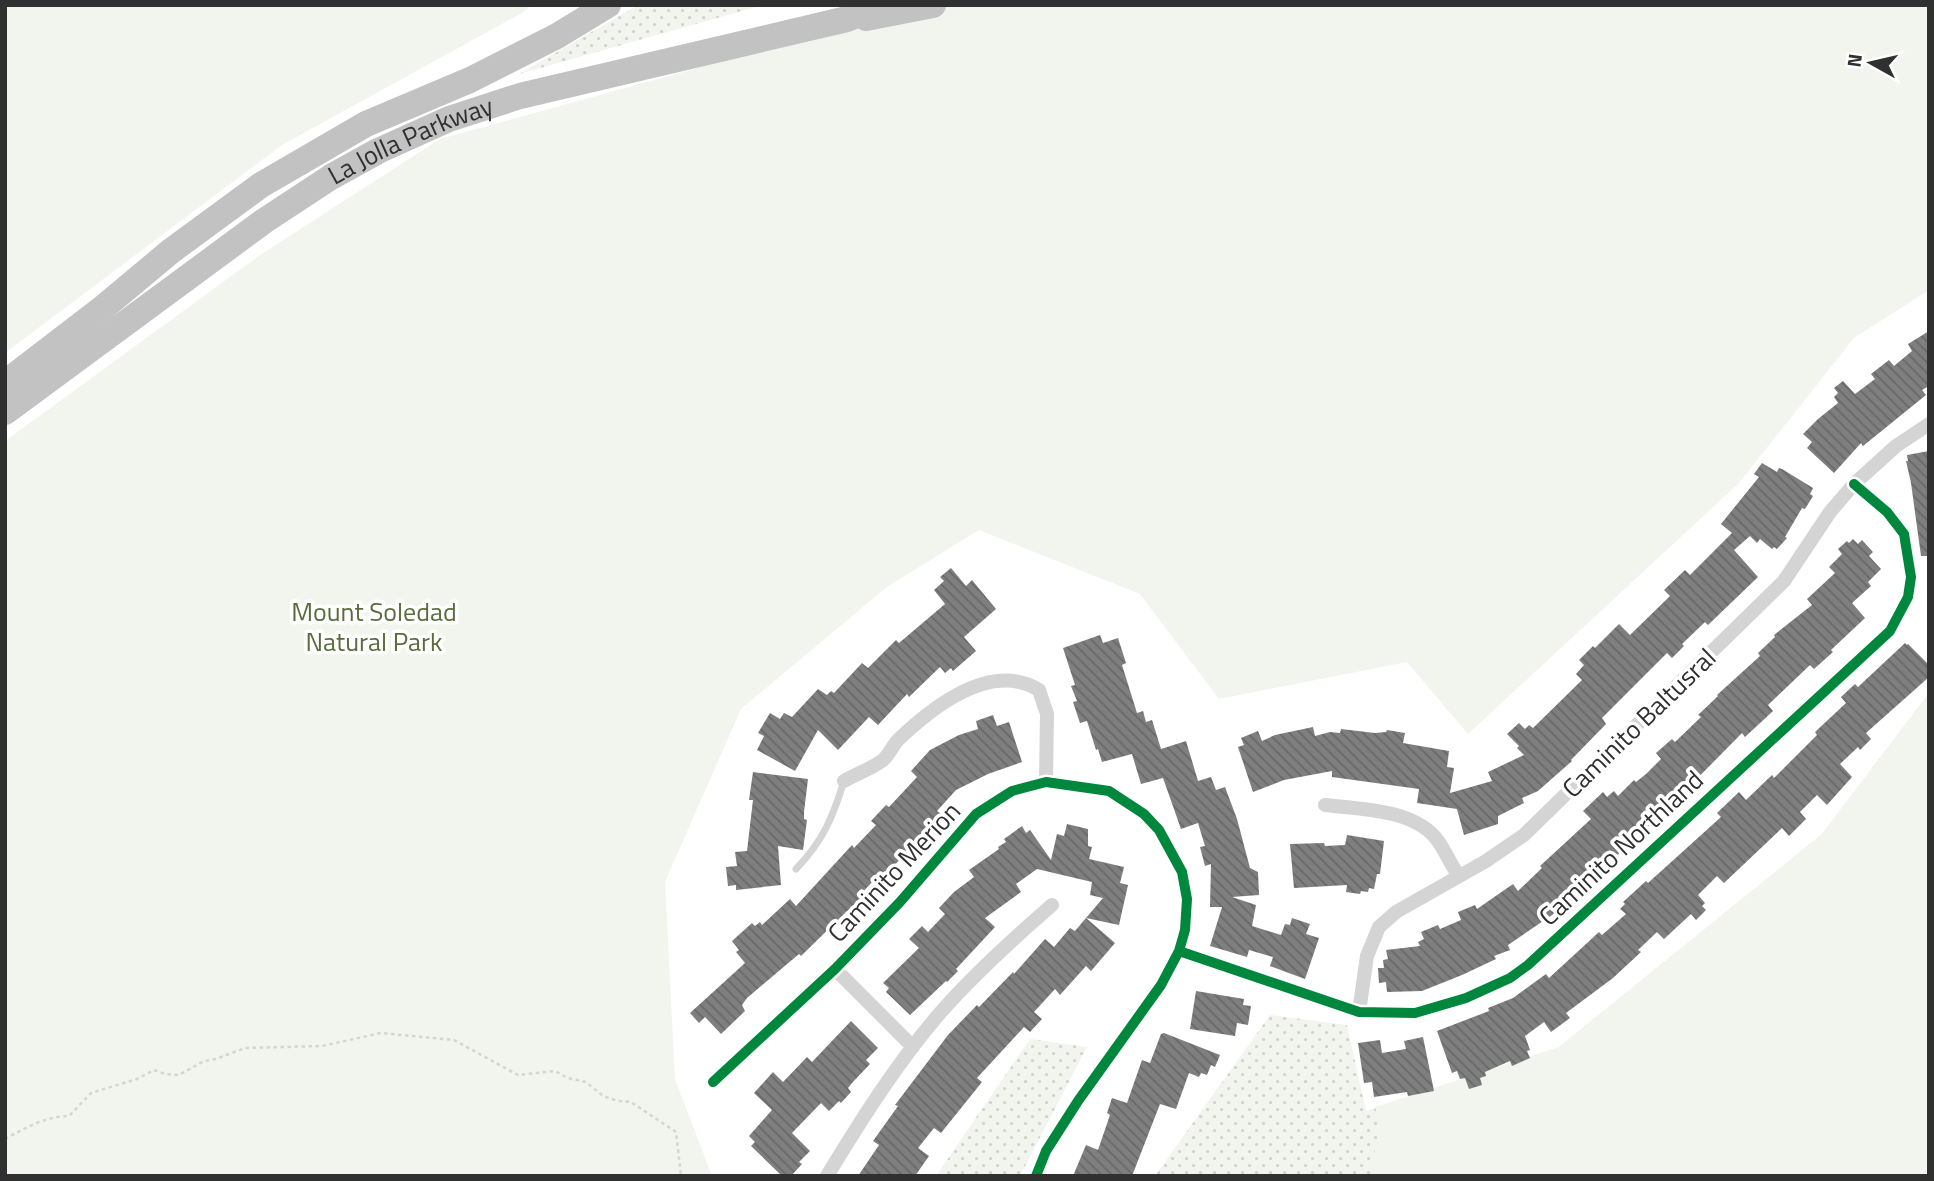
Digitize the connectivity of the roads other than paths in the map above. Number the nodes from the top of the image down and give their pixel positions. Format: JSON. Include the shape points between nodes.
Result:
{"nodes":[{"id":1,"x":608,"y":5,"type":"edge"},
{"id":2,"x":882,"y":5,"type":"edge"},
{"id":3,"x":933,"y":5,"type":"edge"},
{"id":4,"x":792,"y":31,"type":"junction"},
{"id":5,"x":5,"y":383,"type":"edge"},
{"id":6,"x":5,"y":412,"type":"edge"},
{"id":7,"x":1929,"y":424,"type":"edge"},
{"id":8,"x":1854,"y":484,"type":"junction"},
{"id":9,"x":845,"y":781,"type":"joint"},
{"id":10,"x":1046,"y":782,"type":"junction"},
{"id":11,"x":1325,"y":805,"type":"dead end"},
{"id":12,"x":796,"y":869,"type":"dead end"},
{"id":13,"x":1458,"y":875,"type":"junction"},
{"id":14,"x":1052,"y":905,"type":"dead end"},
{"id":15,"x":1179,"y":951,"type":"junction"},
{"id":16,"x":835,"y":970,"type":"junction"},
{"id":17,"x":1359,"y":1012,"type":"junction"},
{"id":18,"x":913,"y":1047,"type":"junction"},
{"id":19,"x":713,"y":1082,"type":"dead end"},
{"id":20,"x":827,"y":1176,"type":"edge"},
{"id":21,"x":1036,"y":1176,"type":"edge"}],
"edges":[{"from":1,"to":5,"type":"highway","name":"La Jolla Parkway","via":[[557,37],[482,74],[366,124],[261,185]]},
{"from":2,"to":4,"type":"highway","name":"La Jolla Parkway","via":[[847,19]]},
{"from":3,"to":4,"type":"highway"},
{"from":4,"to":6,"type":"highway","name":"La Jolla Parkway","via":[[520,96],[449,119],[378,150],[264,221]]},
{"from":7,"to":8,"type":"street","name":"Caminito Baltusral"},
{"from":8,"to":13,"type":"street","name":"Caminito Baltusral","via":[[1784,581],[1524,835]]},
{"from":8,"to":17,"type":"street","name":"Caminito Northland","via":[[1887,512],[1903,534],[1911,577],[1909,597],[1890,631],[1519,971],[1466,998],[1415,1013]]},
{"from":9,"to":10,"type":"street","via":[[883,759],[940,704],[989,681],[1028,683],[1039,690],[1048,714]]},
{"from":9,"to":12,"type":"lane","via":[[827,829]]},
{"from":10,"to":15,"type":"street","name":"Caminito Merion","via":[[1109,791],[1159,830],[1182,872],[1185,930]]},
{"from":10,"to":16,"type":"street","name":"Caminito Merion","via":[[1012,791],[976,814]]},
{"from":11,"to":13,"type":"street","via":[[1388,812],[1421,827],[1434,837]]},
{"from":13,"to":17,"type":"street","name":"Caminito Baltusral","via":[[1396,912],[1379,928],[1367,956]]},
{"from":14,"to":18,"type":"street","via":[[942,1011]]},
{"from":15,"to":17,"type":"street","name":"Caminito Northland"},
{"from":15,"to":21,"type":"street","name":"Caminito Merion","via":[[1161,985],[1046,1151]]},
{"from":16,"to":18,"type":"street"},
{"from":16,"to":19,"type":"street","name":"Caminito Merion"},
{"from":18,"to":20,"type":"street"}]}
